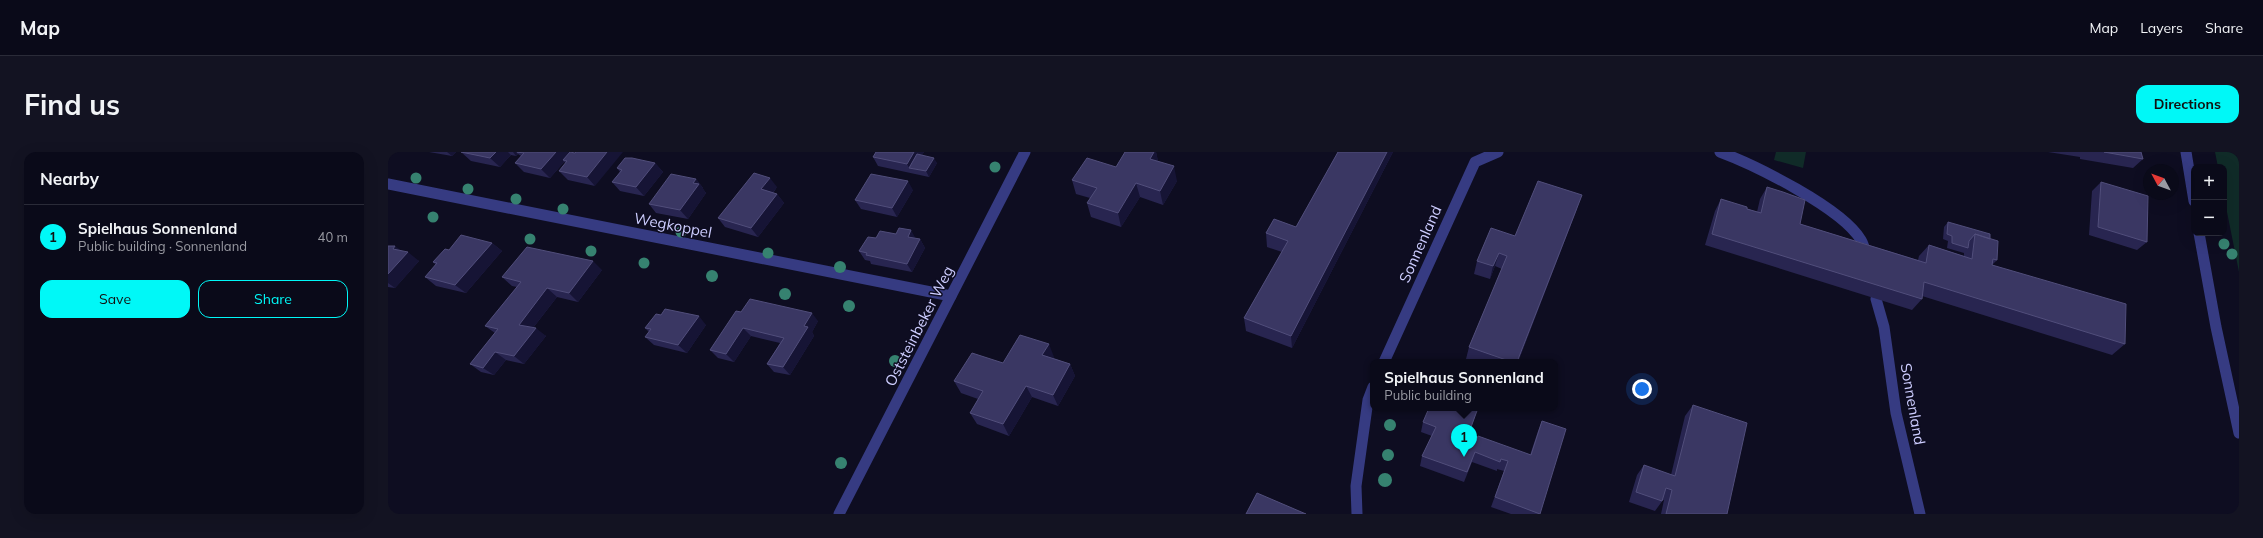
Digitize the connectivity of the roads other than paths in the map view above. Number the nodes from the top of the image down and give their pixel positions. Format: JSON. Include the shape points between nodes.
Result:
{"nodes":[{"id":1,"x":1025,"y":152,"type":"edge"},
{"id":2,"x":1498,"y":152,"type":"edge"},
{"id":3,"x":1720,"y":152,"type":"edge"},
{"id":4,"x":2186,"y":152,"type":"edge"},
{"id":5,"x":388,"y":184,"type":"edge"},
{"id":6,"x":2194,"y":200,"type":"edge"},
{"id":7,"x":2200,"y":236,"type":"edge"},
{"id":8,"x":1867,"y":258,"type":"edge"},
{"id":9,"x":951,"y":296,"type":"junction"},
{"id":10,"x":1876,"y":299,"type":"edge"},
{"id":11,"x":1385,"y":359,"type":"edge"},
{"id":12,"x":1370,"y":395,"type":"edge"},
{"id":13,"x":2239,"y":433,"type":"edge"},
{"id":14,"x":839,"y":514,"type":"edge"},
{"id":15,"x":1357,"y":514,"type":"edge"},
{"id":16,"x":1920,"y":514,"type":"edge"}],
"edges":[{"from":1,"to":9,"type":"street","name":"Oststeinbeker Weg"},
{"from":2,"to":11,"type":"street","name":"Sonnenland","via":[[1475,162]]},
{"from":3,"to":8,"type":"street","via":[[1751,163],[1840,217],[1860,239]]},
{"from":4,"to":6,"type":"street"},
{"from":5,"to":9,"type":"street","name":"Wegkoppel"},
{"from":7,"to":13,"type":"street"},
{"from":9,"to":14,"type":"street","name":"Oststeinbeker Weg"},
{"from":10,"to":16,"type":"street","name":"Sonnenland","via":[[1884,327],[1896,413]]},
{"from":12,"to":15,"type":"street","via":[[1356,486]]}]}
